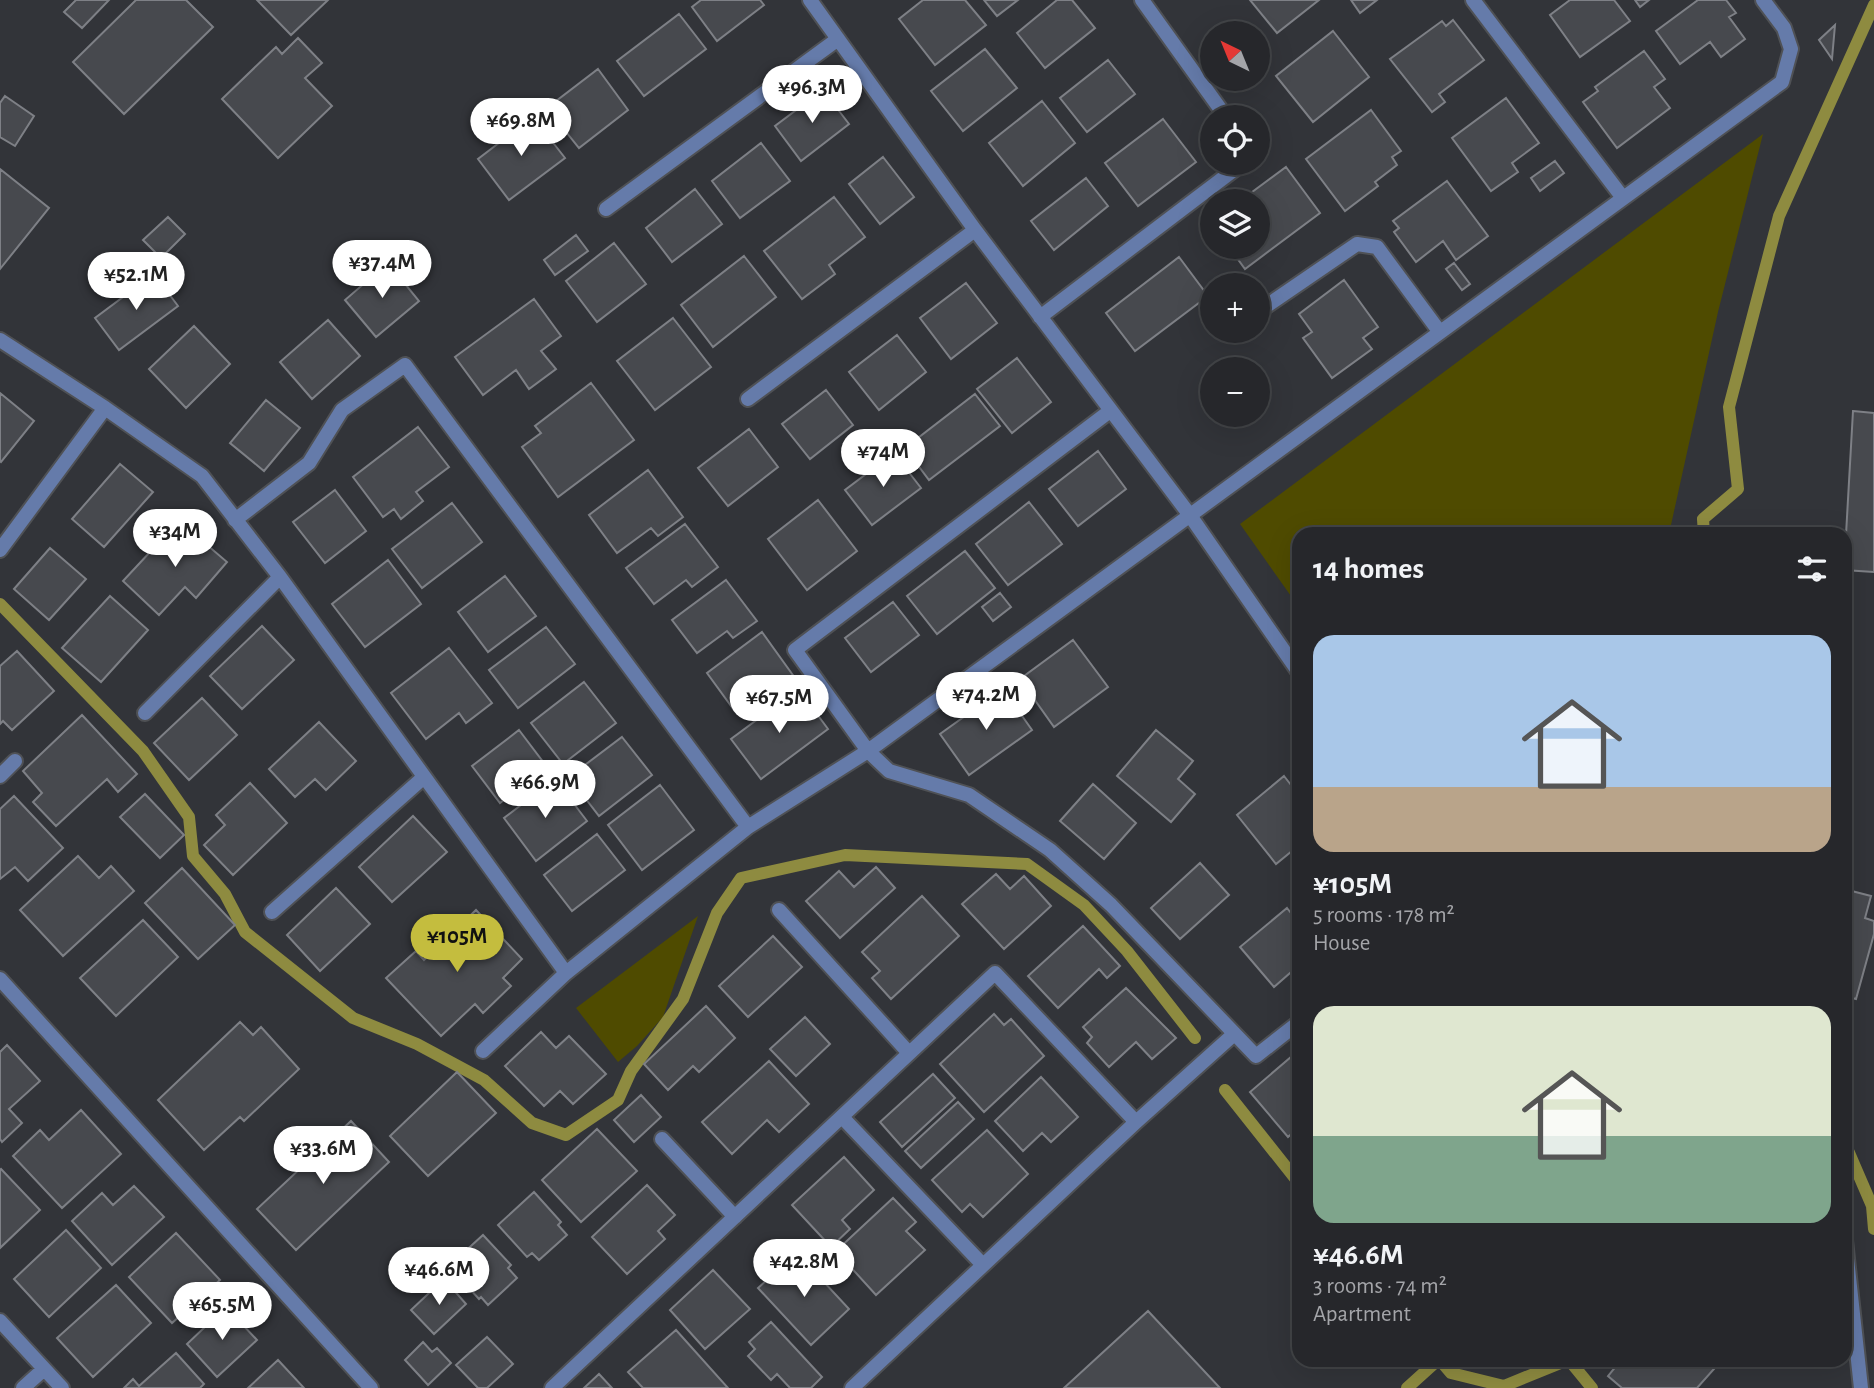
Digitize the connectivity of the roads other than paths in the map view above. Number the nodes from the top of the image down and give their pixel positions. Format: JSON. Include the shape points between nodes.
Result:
{"nodes":[{"id":1,"x":810,"y":0,"type":"edge"},
{"id":2,"x":1142,"y":0,"type":"edge"},
{"id":3,"x":1473,"y":0,"type":"edge"},
{"id":4,"x":1763,"y":0,"type":"edge"},
{"id":5,"x":838,"y":39,"type":"junction"},
{"id":6,"x":1217,"y":105,"type":"edge"},
{"id":7,"x":1227,"y":175,"type":"edge"},
{"id":8,"x":1623,"y":198,"type":"junction"},
{"id":9,"x":606,"y":209,"type":"dead end"},
{"id":10,"x":975,"y":230,"type":"junction"},
{"id":11,"x":1270,"y":304,"type":"edge"},
{"id":12,"x":1040,"y":317,"type":"junction"},
{"id":13,"x":1439,"y":331,"type":"junction"},
{"id":14,"x":0,"y":340,"type":"edge"},
{"id":15,"x":748,"y":399,"type":"dead end"},
{"id":16,"x":105,"y":408,"type":"junction"},
{"id":17,"x":1110,"y":411,"type":"junction"},
{"id":18,"x":1189,"y":514,"type":"junction"},
{"id":19,"x":236,"y":520,"type":"junction"},
{"id":20,"x":0,"y":550,"type":"edge"},
{"id":21,"x":280,"y":577,"type":"junction"},
{"id":22,"x":1292,"y":662,"type":"edge"},
{"id":23,"x":145,"y":713,"type":"dead end"},
{"id":24,"x":868,"y":751,"type":"junction"},
{"id":25,"x":15,"y":761,"type":"dead end"},
{"id":26,"x":0,"y":776,"type":"edge"},
{"id":27,"x":424,"y":777,"type":"junction"},
{"id":28,"x":748,"y":827,"type":"junction"},
{"id":29,"x":779,"y":910,"type":"dead end"},
{"id":30,"x":272,"y":912,"type":"dead end"},
{"id":31,"x":566,"y":973,"type":"junction"},
{"id":32,"x":0,"y":979,"type":"edge"},
{"id":33,"x":1292,"y":1028,"type":"edge"},
{"id":34,"x":1233,"y":1035,"type":"junction"},
{"id":35,"x":483,"y":1051,"type":"dead end"},
{"id":36,"x":909,"y":1053,"type":"junction"},
{"id":37,"x":842,"y":1117,"type":"junction"},
{"id":38,"x":1136,"y":1122,"type":"junction"},
{"id":39,"x":662,"y":1139,"type":"dead end"},
{"id":40,"x":735,"y":1217,"type":"junction"},
{"id":41,"x":983,"y":1265,"type":"junction"},
{"id":42,"x":1852,"y":1305,"type":"edge"},
{"id":43,"x":0,"y":1321,"type":"edge"},
{"id":44,"x":44,"y":1368,"type":"junction"},
{"id":45,"x":23,"y":1388,"type":"edge"},
{"id":46,"x":62,"y":1388,"type":"edge"},
{"id":47,"x":371,"y":1388,"type":"edge"},
{"id":48,"x":552,"y":1388,"type":"edge"},
{"id":49,"x":852,"y":1388,"type":"edge"},
{"id":50,"x":1861,"y":1388,"type":"edge"}],
"edges":[{"from":1,"to":5,"type":"street"},
{"from":2,"to":6,"type":"street"},
{"from":3,"to":8,"type":"street"},
{"from":4,"to":8,"type":"street","via":[[1784,28],[1791,49],[1782,82]]},
{"from":5,"to":9,"type":"street"},
{"from":5,"to":10,"type":"street"},
{"from":7,"to":12,"type":"street"},
{"from":8,"to":13,"type":"street"},
{"from":10,"to":12,"type":"street"},
{"from":10,"to":15,"type":"street"},
{"from":11,"to":13,"type":"street","via":[[1357,244],[1377,247]]},
{"from":12,"to":17,"type":"street"},
{"from":13,"to":18,"type":"street"},
{"from":14,"to":16,"type":"street"},
{"from":16,"to":19,"type":"street","via":[[202,476]]},
{"from":16,"to":20,"type":"street"},
{"from":17,"to":18,"type":"street"},
{"from":17,"to":24,"type":"street","via":[[794,650]]},
{"from":18,"to":22,"type":"street"},
{"from":18,"to":24,"type":"street"},
{"from":19,"to":21,"type":"street"},
{"from":19,"to":28,"type":"street","via":[[309,463],[342,410],[405,365]]},
{"from":21,"to":23,"type":"street"},
{"from":21,"to":27,"type":"street"},
{"from":24,"to":28,"type":"street"},
{"from":24,"to":34,"type":"street","via":[[889,771],[969,795],[1051,849],[1111,905]]},
{"from":25,"to":26,"type":"street"},
{"from":27,"to":30,"type":"street"},
{"from":27,"to":31,"type":"street"},
{"from":28,"to":31,"type":"street"},
{"from":29,"to":36,"type":"street"},
{"from":31,"to":35,"type":"street"},
{"from":32,"to":47,"type":"street"},
{"from":33,"to":34,"type":"street","via":[[1256,1056]]},
{"from":34,"to":38,"type":"street"},
{"from":36,"to":37,"type":"street"},
{"from":36,"to":38,"type":"street","via":[[995,973]]},
{"from":37,"to":40,"type":"street"},
{"from":37,"to":41,"type":"street"},
{"from":38,"to":41,"type":"street"},
{"from":39,"to":40,"type":"street"},
{"from":40,"to":48,"type":"street"},
{"from":41,"to":49,"type":"street"},
{"from":42,"to":50,"type":"street"},
{"from":43,"to":44,"type":"street"},
{"from":44,"to":45,"type":"street"},
{"from":44,"to":46,"type":"street"}]}
